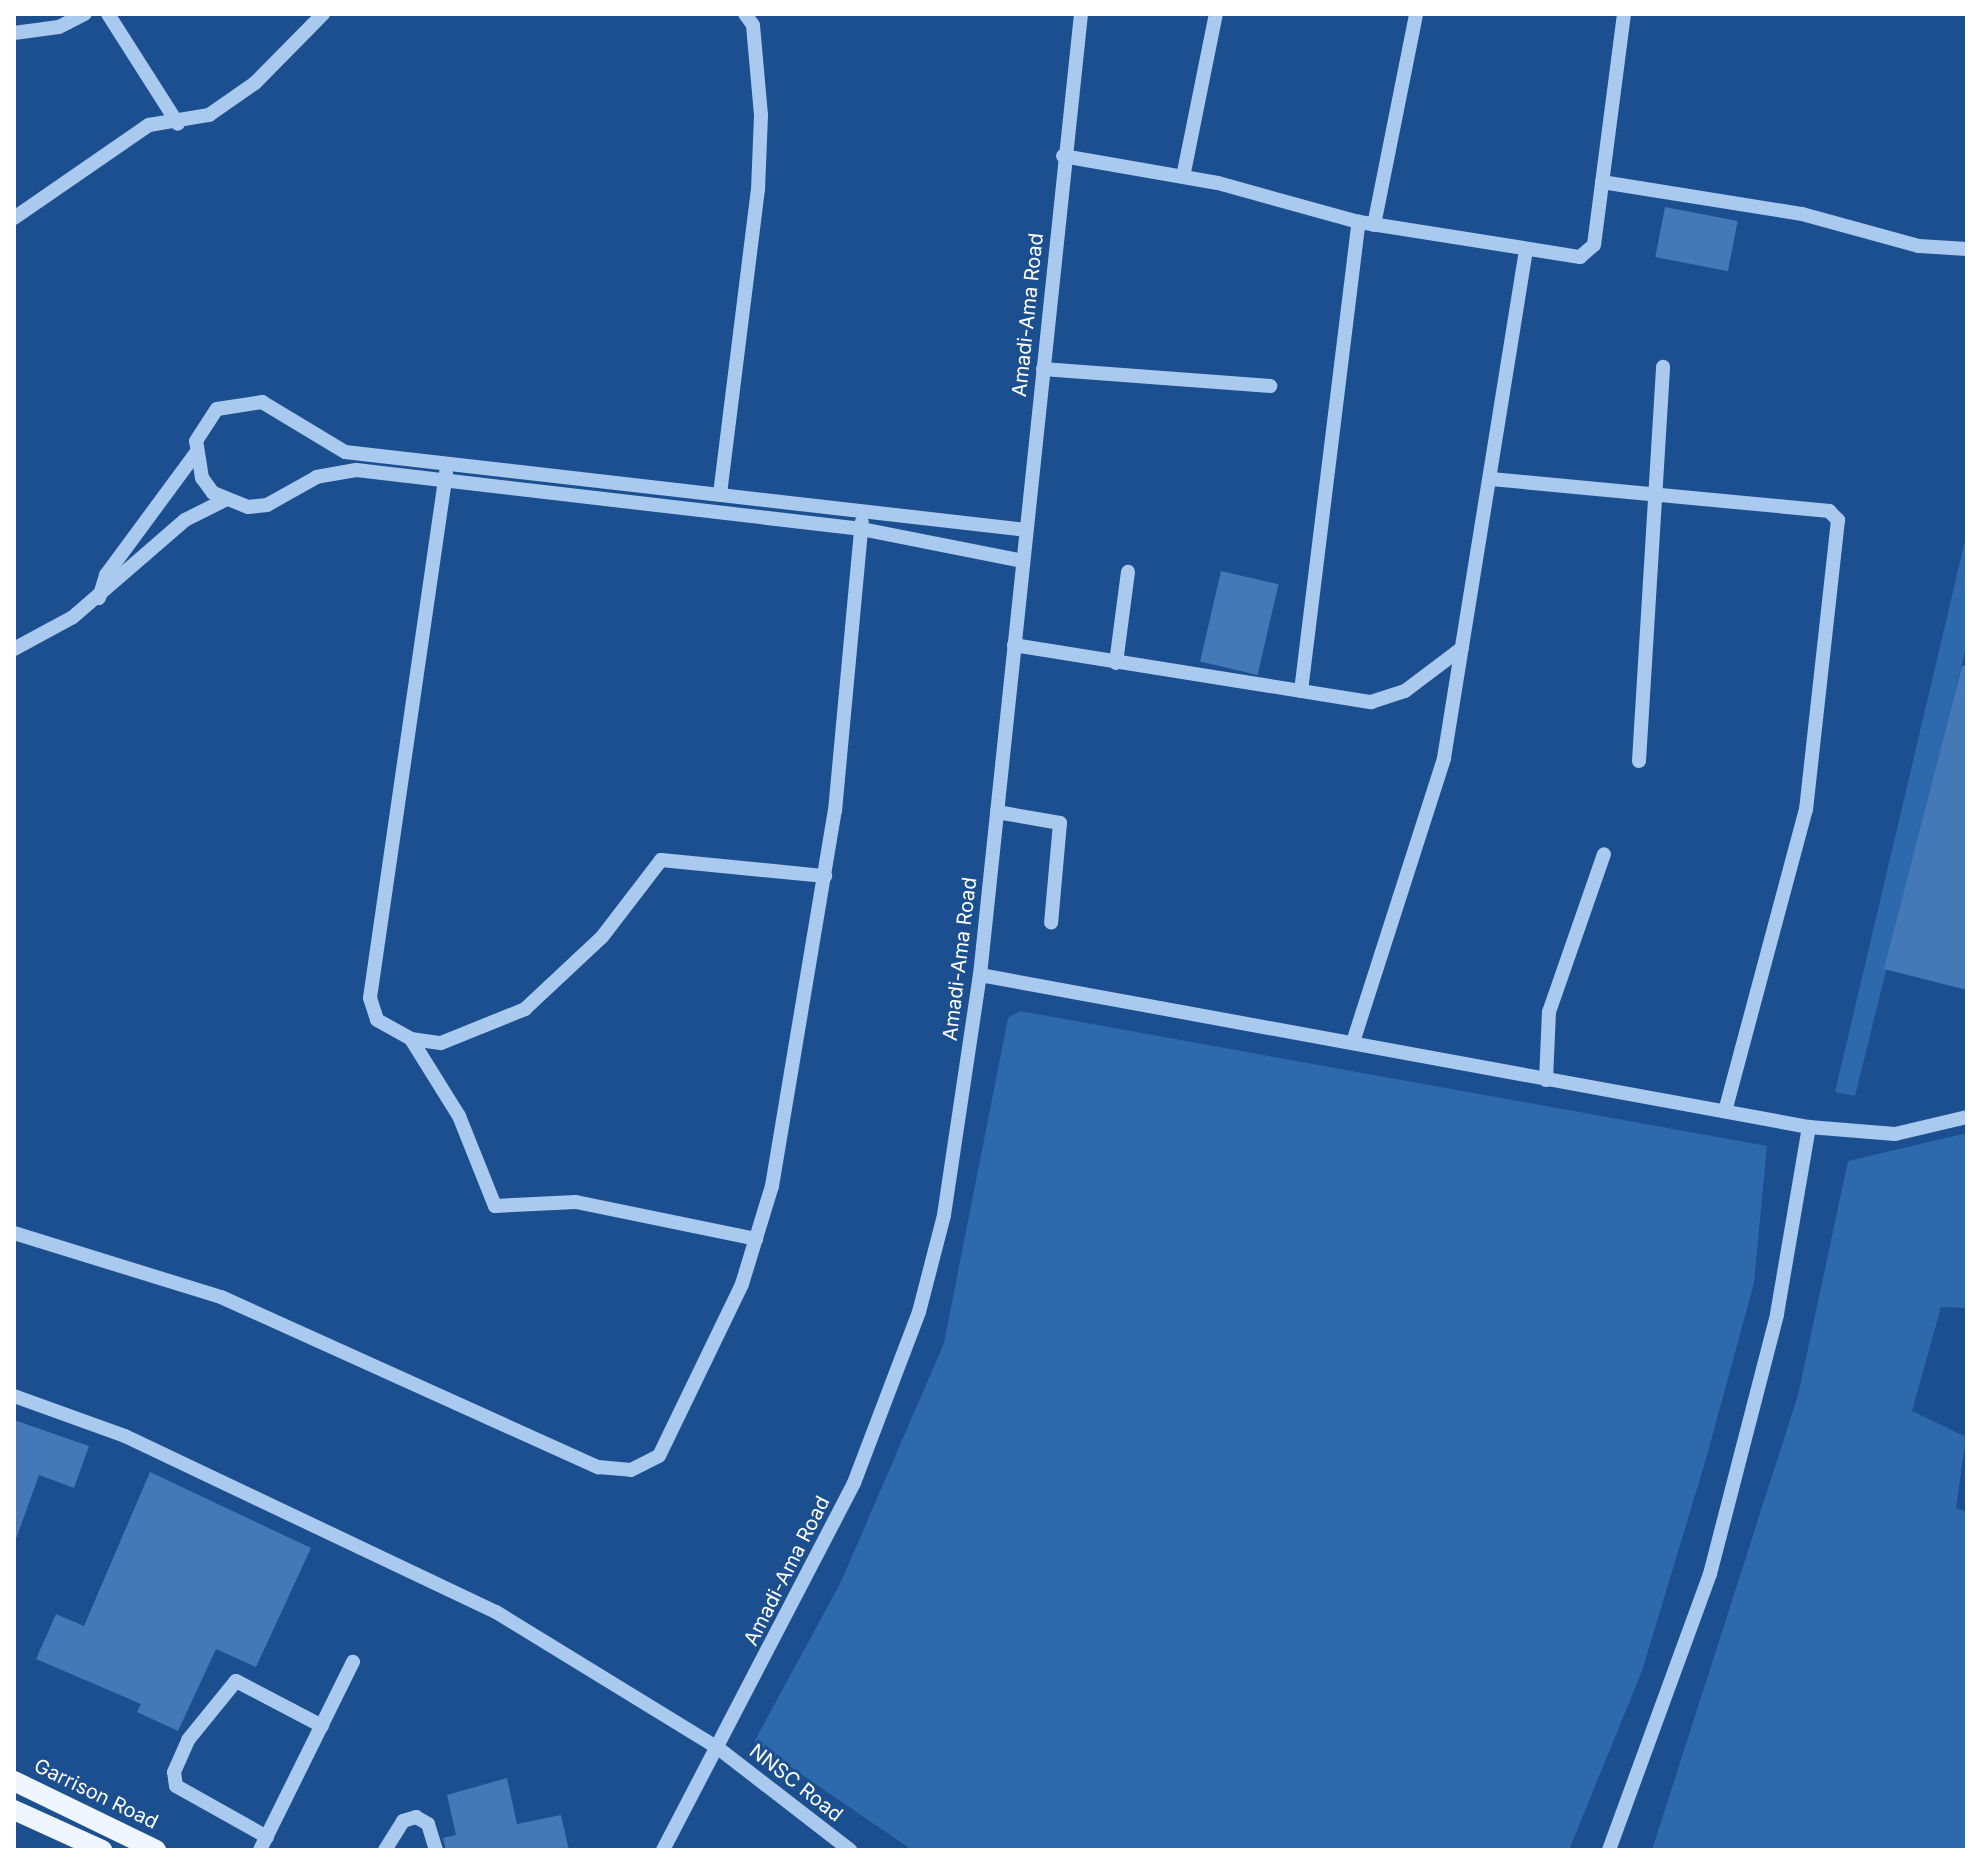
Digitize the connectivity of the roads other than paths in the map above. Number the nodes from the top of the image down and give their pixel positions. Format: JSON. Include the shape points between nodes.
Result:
{"nodes":[{"id":1,"x":85,"y":14,"type":"edge"},
{"id":2,"x":108,"y":14,"type":"edge"},
{"id":3,"x":323,"y":14,"type":"edge"},
{"id":4,"x":745,"y":14,"type":"edge"},
{"id":5,"x":1081,"y":14,"type":"edge"},
{"id":6,"x":1216,"y":14,"type":"edge"},
{"id":7,"x":1416,"y":14,"type":"edge"},
{"id":8,"x":1624,"y":14,"type":"edge"},
{"id":9,"x":14,"y":33,"type":"edge"},
{"id":10,"x":178,"y":124,"type":"junction"},
{"id":11,"x":1063,"y":156,"type":"junction"},
{"id":12,"x":1183,"y":177,"type":"junction"},
{"id":13,"x":1602,"y":182,"type":"junction"},
{"id":14,"x":14,"y":218,"type":"edge"},
{"id":15,"x":1359,"y":222,"type":"junction"},
{"id":16,"x":1374,"y":225,"type":"junction"},
{"id":17,"x":1967,"y":249,"type":"edge"},
{"id":18,"x":1526,"y":250,"type":"junction"},
{"id":19,"x":1663,"y":367,"type":"dead end"},
{"id":20,"x":1043,"y":369,"type":"junction"},
{"id":21,"x":1270,"y":386,"type":"dead end"},
{"id":22,"x":196,"y":453,"type":"junction"},
{"id":23,"x":446,"y":464,"type":"junction"},
{"id":24,"x":1491,"y":479,"type":"junction"},
{"id":25,"x":445,"y":481,"type":"junction"},
{"id":26,"x":720,"y":494,"type":"junction"},
{"id":27,"x":1656,"y":496,"type":"junction"},
{"id":28,"x":225,"y":500,"type":"junction"},
{"id":29,"x":863,"y":510,"type":"junction"},
{"id":30,"x":862,"y":529,"type":"junction"},
{"id":31,"x":1026,"y":530,"type":"junction"},
{"id":32,"x":1023,"y":561,"type":"junction"},
{"id":33,"x":1128,"y":572,"type":"dead end"},
{"id":34,"x":99,"y":598,"type":"junction"},
{"id":35,"x":1014,"y":645,"type":"junction"},
{"id":36,"x":1462,"y":648,"type":"junction"},
{"id":37,"x":14,"y":649,"type":"edge"},
{"id":38,"x":1116,"y":663,"type":"junction"},
{"id":39,"x":1301,"y":691,"type":"junction"},
{"id":40,"x":1639,"y":761,"type":"dead end"},
{"id":41,"x":997,"y":812,"type":"junction"},
{"id":42,"x":1604,"y":854,"type":"dead end"},
{"id":43,"x":825,"y":876,"type":"junction"},
{"id":44,"x":1051,"y":923,"type":"dead end"},
{"id":45,"x":980,"y":975,"type":"junction"},
{"id":46,"x":411,"y":1039,"type":"junction"},
{"id":47,"x":1354,"y":1039,"type":"junction"},
{"id":48,"x":1546,"y":1080,"type":"junction"},
{"id":49,"x":1725,"y":1111,"type":"junction"},
{"id":50,"x":1967,"y":1117,"type":"edge"},
{"id":51,"x":1809,"y":1127,"type":"junction"},
{"id":52,"x":14,"y":1233,"type":"edge"},
{"id":53,"x":756,"y":1239,"type":"junction"},
{"id":54,"x":14,"y":1396,"type":"edge"},
{"id":55,"x":353,"y":1662,"type":"dead end"},
{"id":56,"x":322,"y":1726,"type":"junction"},
{"id":57,"x":718,"y":1748,"type":"junction"},
{"id":58,"x":14,"y":1781,"type":"edge"},
{"id":59,"x":14,"y":1810,"type":"edge"},
{"id":60,"x":264,"y":1844,"type":"edge"},
{"id":61,"x":77,"y":1845,"type":"edge"},
{"id":62,"x":102,"y":1850,"type":"edge"},
{"id":63,"x":156,"y":1850,"type":"edge"},
{"id":64,"x":385,"y":1850,"type":"edge"},
{"id":65,"x":436,"y":1850,"type":"edge"},
{"id":66,"x":663,"y":1850,"type":"edge"},
{"id":67,"x":850,"y":1850,"type":"edge"},
{"id":68,"x":1609,"y":1850,"type":"edge"}],
"edges":[{"from":1,"to":9,"type":"street"},
{"from":2,"to":10,"type":"street"},
{"from":3,"to":10,"type":"street","via":[[255,83],[209,115]]},
{"from":4,"to":26,"type":"street","via":[[753,25],[761,115],[758,190]]},
{"from":5,"to":11,"type":"street","name":"Amadi-Ama Road"},
{"from":6,"to":12,"type":"street"},
{"from":7,"to":16,"type":"street"},
{"from":8,"to":13,"type":"street"},
{"from":10,"to":14,"type":"street","via":[[149,125]]},
{"from":11,"to":12,"type":"street"},
{"from":11,"to":20,"type":"street","name":"Amadi-Ama Road"},
{"from":12,"to":15,"type":"street"},
{"from":13,"to":17,"type":"street","via":[[1802,214],[1919,246]]},
{"from":13,"to":18,"type":"street","via":[[1589,253]]},
{"from":15,"to":16,"type":"street"},
{"from":15,"to":39,"type":"street"},
{"from":16,"to":18,"type":"street"},
{"from":18,"to":24,"type":"street"},
{"from":19,"to":27,"type":"street"},
{"from":20,"to":21,"type":"street"},
{"from":20,"to":31,"type":"street","name":"Amadi-Ama Road"},
{"from":22,"to":23,"type":"street","via":[[203,423],[217,409],[245,400],[278,406],[328,447]]},
{"from":22,"to":28,"type":"street","via":[[202,478]]},
{"from":22,"to":34,"type":"street","via":[[106,575]]},
{"from":23,"to":25,"type":"street"},
{"from":23,"to":26,"type":"street"},
{"from":24,"to":27,"type":"street"},
{"from":24,"to":36,"type":"street"},
{"from":25,"to":28,"type":"street","via":[[340,471],[267,505]]},
{"from":25,"to":30,"type":"street"},
{"from":25,"to":46,"type":"street","via":[[370,998],[377,1020]]},
{"from":26,"to":29,"type":"street"},
{"from":27,"to":40,"type":"street"},
{"from":27,"to":49,"type":"street","via":[[1829,511],[1838,520],[1806,809]]},
{"from":28,"to":34,"type":"street","via":[[185,520]]},
{"from":29,"to":30,"type":"street"},
{"from":29,"to":31,"type":"street"},
{"from":30,"to":32,"type":"street"},
{"from":30,"to":43,"type":"street"},
{"from":31,"to":32,"type":"street","name":"Amadi-Ama Road"},
{"from":32,"to":35,"type":"street","name":"Amadi-Ama Road"},
{"from":33,"to":38,"type":"street"},
{"from":34,"to":37,"type":"street"},
{"from":35,"to":38,"type":"street"},
{"from":35,"to":41,"type":"street","name":"Amadi-Ama Road"},
{"from":36,"to":39,"type":"street","via":[[1390,699]]},
{"from":36,"to":47,"type":"street","via":[[1444,758]]},
{"from":38,"to":39,"type":"street"},
{"from":41,"to":44,"type":"street","via":[[1060,823]]},
{"from":41,"to":45,"type":"street","name":"Amadi-Ama Road"},
{"from":42,"to":48,"type":"street","via":[[1549,1012]]},
{"from":43,"to":46,"type":"street","via":[[661,860],[602,937],[525,1009],[473,1036],[441,1043]]},
{"from":43,"to":53,"type":"street","via":[[772,1186]]},
{"from":45,"to":47,"type":"street"},
{"from":45,"to":57,"type":"street","name":"Amadi-Ama Road","via":[[944,1215],[919,1312],[854,1483]]},
{"from":46,"to":53,"type":"street","via":[[459,1116],[495,1206],[576,1202]]},
{"from":47,"to":48,"type":"street"},
{"from":48,"to":49,"type":"street"},
{"from":49,"to":51,"type":"street"},
{"from":50,"to":51,"type":"street","via":[[1895,1134]]},
{"from":51,"to":68,"type":"street","via":[[1777,1314],[1710,1574]]},
{"from":52,"to":53,"type":"street","via":[[221,1297],[614,1471],[647,1464],[672,1438]]},
{"from":54,"to":57,"type":"street","name":"NNSC Road","via":[[125,1436],[429,1577]]},
{"from":55,"to":56,"type":"street"},
{"from":56,"to":60,"type":"street"},
{"from":56,"to":60,"type":"street","via":[[236,1681],[188,1740],[174,1772],[176,1786]]},
{"from":57,"to":66,"type":"street","name":"Amadi-Ama Road"},
{"from":57,"to":67,"type":"street","name":"NNSC Road"},
{"from":58,"to":63,"type":"main road","name":"Garrison Road"},
{"from":59,"to":61,"type":"main road"},
{"from":61,"to":62,"type":"main road"},
{"from":64,"to":65,"type":"street","via":[[403,1821],[416,1817],[428,1824]]}]}
